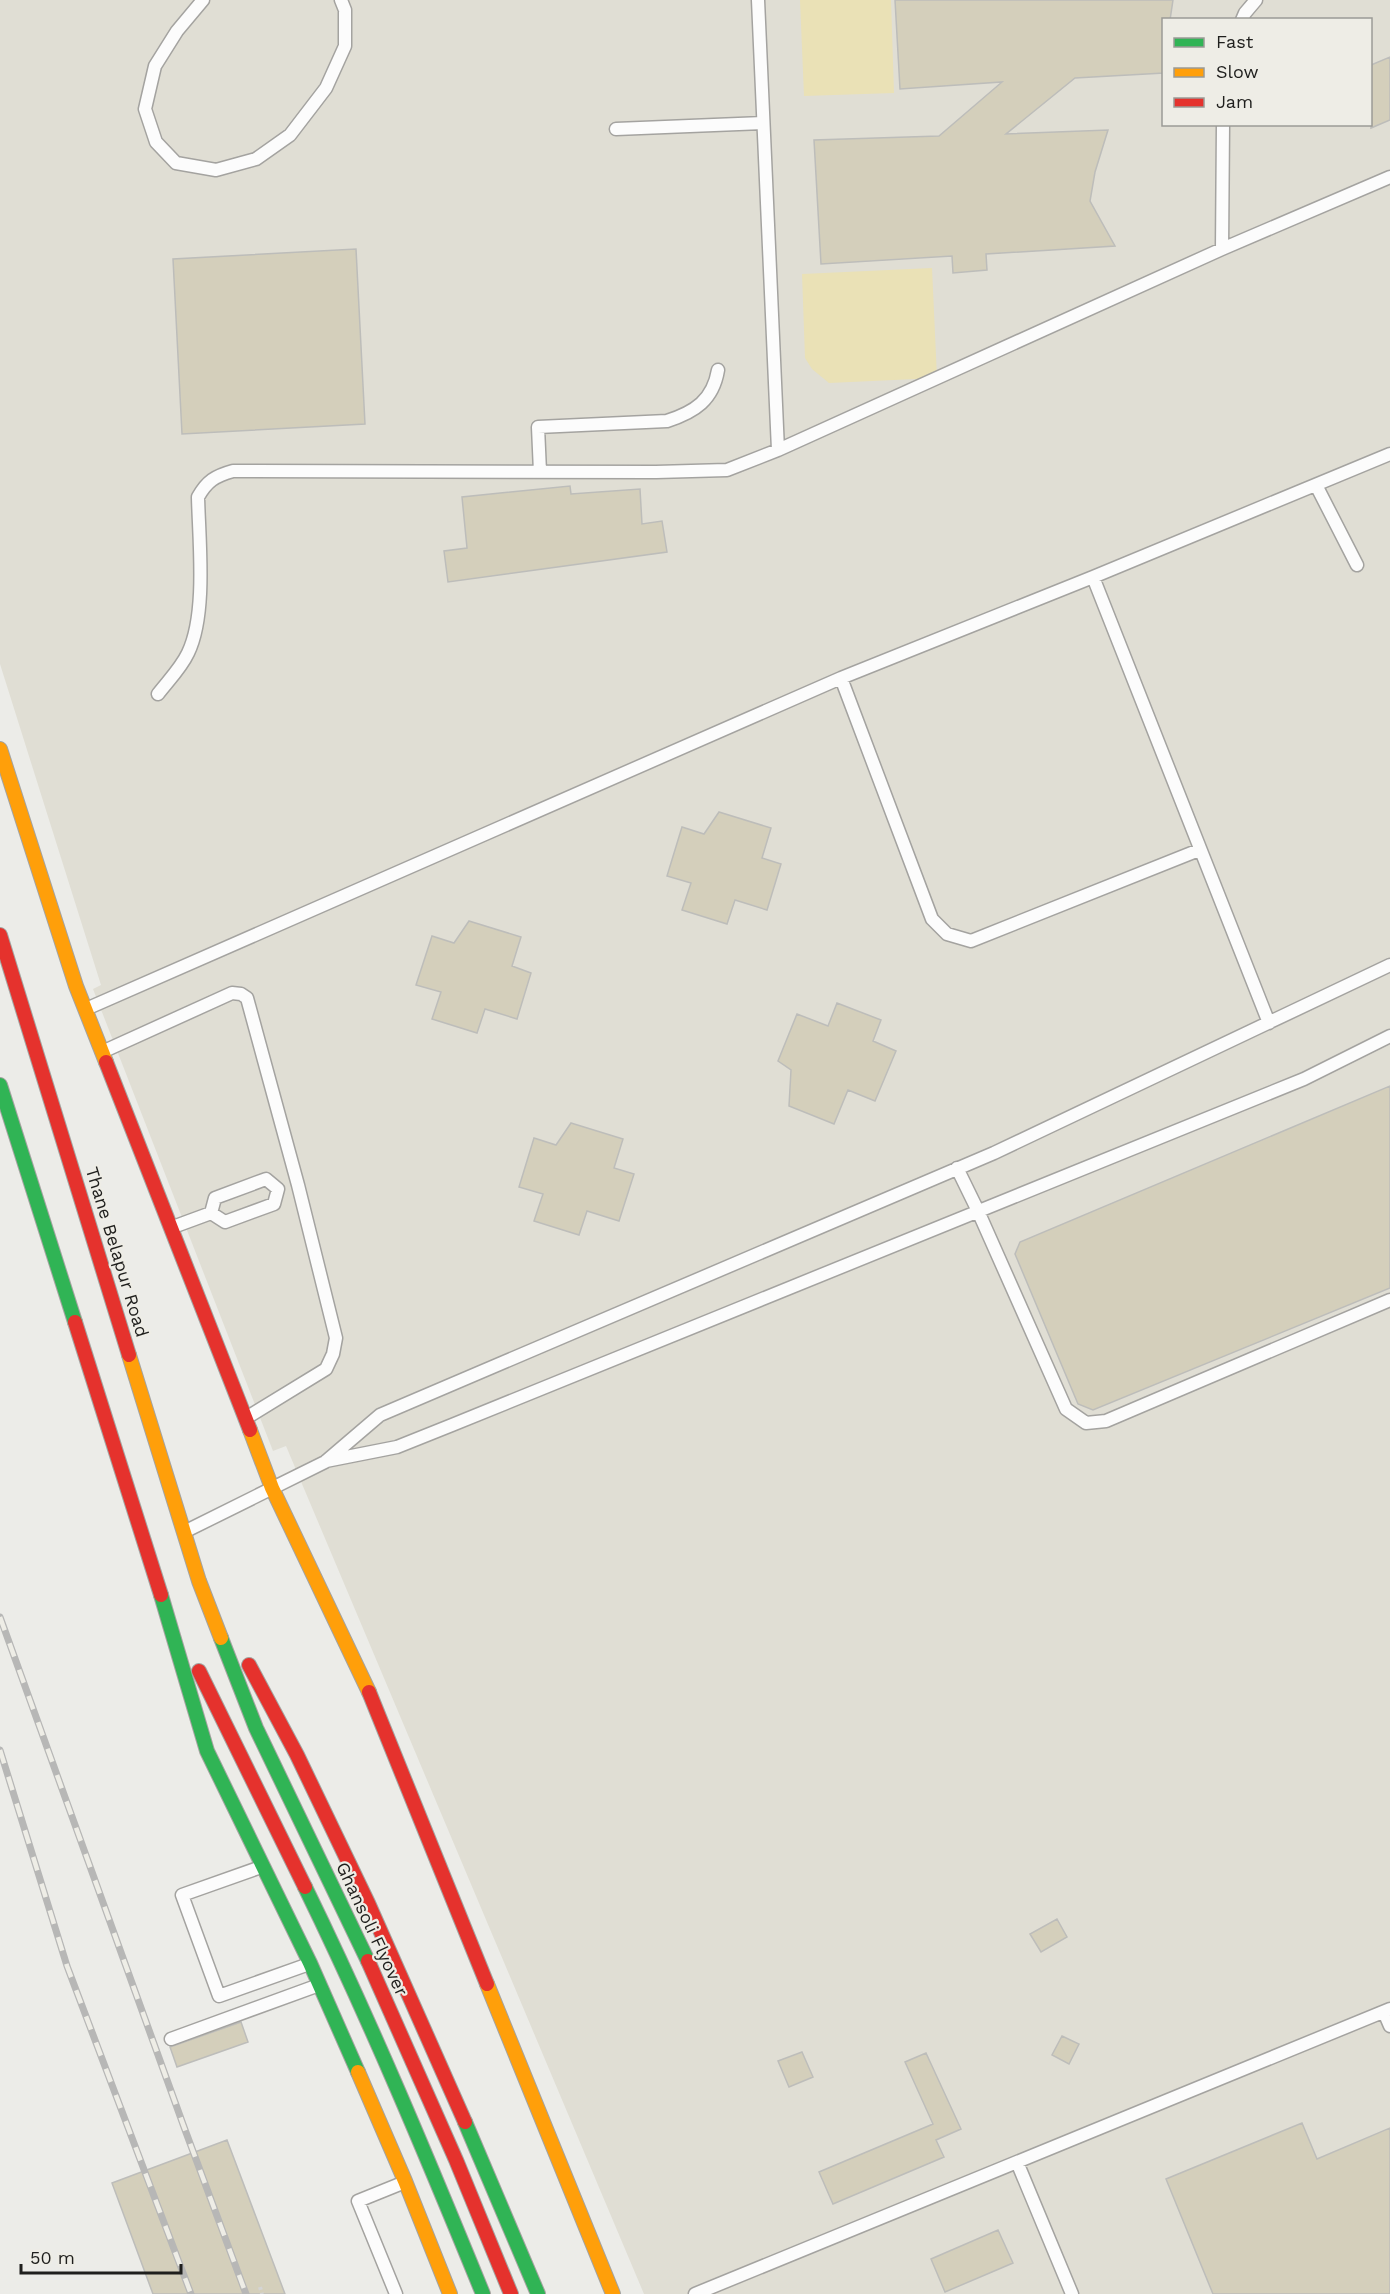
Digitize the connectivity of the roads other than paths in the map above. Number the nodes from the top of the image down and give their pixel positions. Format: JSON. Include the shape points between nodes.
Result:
{"nodes":[{"id":1,"x":203,"y":0,"type":"edge"},
{"id":2,"x":342,"y":0,"type":"edge"},
{"id":3,"x":758,"y":0,"type":"edge"},
{"id":4,"x":1256,"y":0,"type":"edge"},
{"id":5,"x":1243,"y":18,"type":"edge"},
{"id":6,"x":763,"y":123,"type":"junction"},
{"id":7,"x":1223,"y":126,"type":"edge"},
{"id":8,"x":616,"y":129,"type":"dead end"},
{"id":9,"x":1390,"y":177,"type":"edge"},
{"id":10,"x":1222,"y":249,"type":"junction"},
{"id":11,"x":718,"y":370,"type":"dead end"},
{"id":12,"x":778,"y":450,"type":"junction"},
{"id":13,"x":1390,"y":454,"type":"edge"},
{"id":14,"x":540,"y":472,"type":"junction"},
{"id":15,"x":1317,"y":485,"type":"junction"},
{"id":16,"x":1357,"y":565,"type":"dead end"},
{"id":17,"x":1093,"y":578,"type":"junction"},
{"id":18,"x":841,"y":678,"type":"junction"},
{"id":19,"x":158,"y":694,"type":"dead end"},
{"id":20,"x":0,"y":749,"type":"edge"},
{"id":21,"x":1199,"y":850,"type":"junction"},
{"id":22,"x":0,"y":934,"type":"edge"},
{"id":23,"x":1390,"y":965,"type":"edge"},
{"id":24,"x":84,"y":1009,"type":"junction"},
{"id":25,"x":1269,"y":1023,"type":"junction"},
{"id":26,"x":1390,"y":1036,"type":"edge"},
{"id":27,"x":101,"y":1052,"type":"junction"},
{"id":28,"x":0,"y":1085,"type":"edge"},
{"id":29,"x":957,"y":1168,"type":"junction"},
{"id":30,"x":298,"y":1185,"type":"junction"},
{"id":31,"x":278,"y":1189,"type":"junction"},
{"id":32,"x":978,"y":1211,"type":"junction"},
{"id":33,"x":211,"y":1213,"type":"junction"},
{"id":34,"x":170,"y":1228,"type":"junction"},
{"id":35,"x":1390,"y":1300,"type":"edge"},
{"id":36,"x":245,"y":1418,"type":"junction"},
{"id":37,"x":325,"y":1462,"type":"junction"},
{"id":38,"x":272,"y":1488,"type":"junction"},
{"id":39,"x":184,"y":1532,"type":"junction"},
{"id":40,"x":199,"y":1581,"type":"junction"},
{"id":41,"x":161,"y":1595,"type":"junction"},
{"id":42,"x":262,"y":1866,"type":"junction"},
{"id":43,"x":310,"y":1963,"type":"junction"},
{"id":44,"x":319,"y":1985,"type":"junction"},
{"id":45,"x":1387,"y":2010,"type":"edge"},
{"id":46,"x":1390,"y":2026,"type":"edge"},
{"id":47,"x":171,"y":2039,"type":"dead end"},
{"id":48,"x":1017,"y":2162,"type":"junction"},
{"id":49,"x":405,"y":2181,"type":"junction"},
{"id":50,"x":396,"y":2294,"type":"edge"},
{"id":51,"x":450,"y":2294,"type":"edge"},
{"id":52,"x":483,"y":2294,"type":"edge"},
{"id":53,"x":511,"y":2294,"type":"edge"},
{"id":54,"x":538,"y":2294,"type":"edge"},
{"id":55,"x":613,"y":2294,"type":"edge"},
{"id":56,"x":695,"y":2294,"type":"edge"},
{"id":57,"x":1071,"y":2294,"type":"edge"}],
"edges":[{"from":1,"to":2,"type":"lane","via":[[155,66],[146,109],[156,142],[176,163],[216,170],[256,159],[290,135],[326,88],[345,46]]},
{"from":3,"to":6,"type":"lane"},
{"from":4,"to":5,"type":"lane"},
{"from":6,"to":8,"type":"lane"},
{"from":6,"to":12,"type":"lane"},
{"from":7,"to":10,"type":"lane"},
{"from":9,"to":10,"type":"lane"},
{"from":10,"to":12,"type":"lane"},
{"from":11,"to":14,"type":"lane","via":[[716,387],[706,400],[667,421],[537,427]]},
{"from":12,"to":14,"type":"lane","via":[[728,470]]},
{"from":13,"to":15,"type":"lane"},
{"from":14,"to":19,"type":"lane","via":[[233,471],[216,475],[198,497],[199,610],[195,635],[187,656]]},
{"from":15,"to":16,"type":"lane"},
{"from":15,"to":17,"type":"lane"},
{"from":17,"to":18,"type":"lane"},
{"from":17,"to":21,"type":"lane"},
{"from":18,"to":21,"type":"lane","via":[[932,919],[947,934],[971,941]]},
{"from":18,"to":24,"type":"lane"},
{"from":20,"to":24,"type":"main road"},
{"from":21,"to":25,"type":"lane"},
{"from":22,"to":39,"type":"main road","name":"Thane Belapur Road"},
{"from":23,"to":25,"type":"lane"},
{"from":24,"to":27,"type":"main road"},
{"from":25,"to":29,"type":"lane"},
{"from":26,"to":32,"type":"lane","via":[[1304,1079]]},
{"from":27,"to":30,"type":"lane","via":[[232,993],[247,998]]},
{"from":27,"to":34,"type":"main road"},
{"from":28,"to":41,"type":"main road"},
{"from":29,"to":32,"type":"lane"},
{"from":29,"to":37,"type":"lane","via":[[380,1415]]},
{"from":30,"to":31,"type":"lane"},
{"from":30,"to":36,"type":"lane","via":[[336,1338],[333,1354],[326,1369]]},
{"from":31,"to":33,"type":"lane","via":[[274,1204],[225,1222]]},
{"from":31,"to":33,"type":"lane","via":[[266,1179],[215,1197]]},
{"from":32,"to":35,"type":"lane","via":[[1066,1409],[1086,1423],[1106,1422]]},
{"from":32,"to":37,"type":"lane","via":[[397,1447]]},
{"from":33,"to":34,"type":"lane"},
{"from":34,"to":36,"type":"main road"},
{"from":36,"to":38,"type":"main road"},
{"from":37,"to":38,"type":"lane"},
{"from":38,"to":39,"type":"lane"},
{"from":38,"to":55,"type":"main road","via":[[368,1690]]},
{"from":39,"to":40,"type":"main road","name":"Thane Belapur Road"},
{"from":40,"to":53,"type":"main road","name":"Ghansoli Flyover","via":[[256,1728],[359,1940]]},
{"from":40,"to":54,"type":"main road","via":[[279,1718],[383,1930]]},
{"from":41,"to":42,"type":"main road","via":[[207,1751]]},
{"from":41,"to":52,"type":"main road","via":[[336,1951]]},
{"from":42,"to":43,"type":"main road"},
{"from":42,"to":43,"type":"lane","via":[[182,1895],[219,1996]]},
{"from":43,"to":44,"type":"main road"},
{"from":44,"to":47,"type":"lane"},
{"from":44,"to":49,"type":"main road"},
{"from":45,"to":46,"type":"lane"},
{"from":45,"to":48,"type":"lane"},
{"from":48,"to":56,"type":"lane"},
{"from":48,"to":57,"type":"lane"},
{"from":49,"to":50,"type":"lane","via":[[358,2200]]},
{"from":49,"to":51,"type":"main road"}]}
